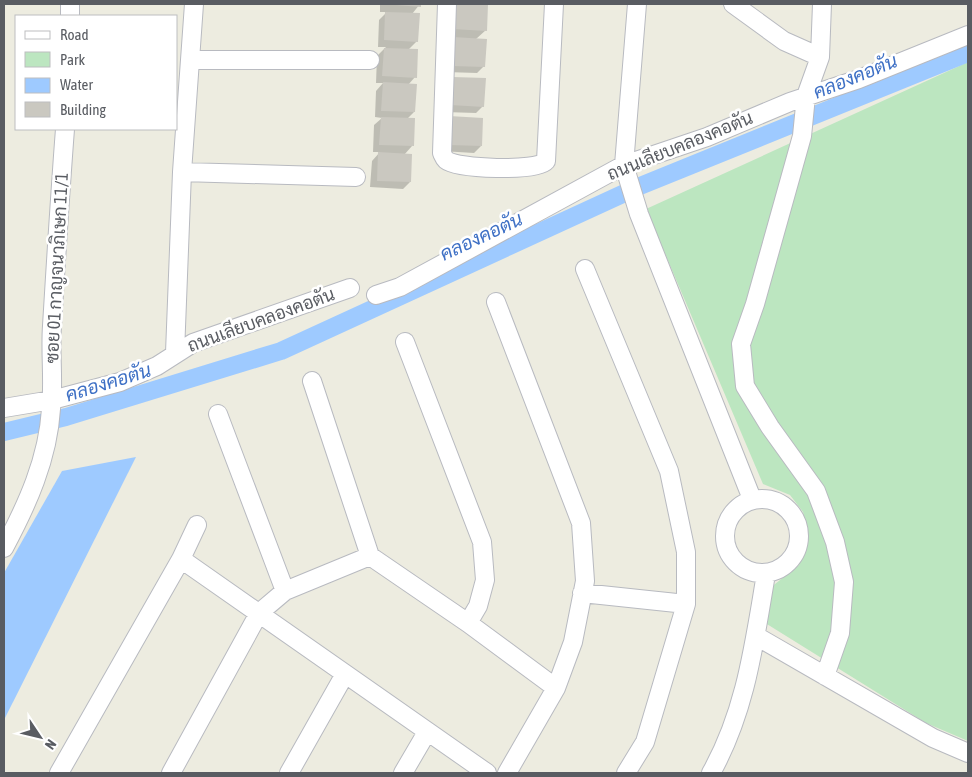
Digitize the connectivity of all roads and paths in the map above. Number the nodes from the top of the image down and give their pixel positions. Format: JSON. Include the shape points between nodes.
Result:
{"nodes":[{"id":1,"x":194,"y":4,"type":"edge"},
{"id":2,"x":447,"y":4,"type":"edge"},
{"id":3,"x":554,"y":4,"type":"edge"},
{"id":4,"x":637,"y":4,"type":"edge"},
{"id":5,"x":733,"y":4,"type":"edge"},
{"id":6,"x":822,"y":4,"type":"edge"},
{"id":7,"x":968,"y":35,"type":"edge"},
{"id":8,"x":820,"y":57,"type":"junction"},
{"id":9,"x":190,"y":60,"type":"junction"},
{"id":10,"x":370,"y":60,"type":"dead end"},
{"id":11,"x":806,"y":103,"type":"junction"},
{"id":12,"x":65,"y":130,"type":"edge"},
{"id":13,"x":626,"y":170,"type":"junction"},
{"id":14,"x":182,"y":172,"type":"junction"},
{"id":15,"x":356,"y":177,"type":"dead end"},
{"id":16,"x":585,"y":269,"type":"dead end"},
{"id":17,"x":350,"y":288,"type":"dead end"},
{"id":18,"x":376,"y":295,"type":"dead end"},
{"id":19,"x":496,"y":302,"type":"dead end"},
{"id":20,"x":406,"y":342,"type":"dead end"},
{"id":21,"x":175,"y":353,"type":"junction"},
{"id":22,"x":312,"y":381,"type":"dead end"},
{"id":23,"x":52,"y":405,"type":"junction"},
{"id":24,"x":4,"y":408,"type":"edge"},
{"id":25,"x":218,"y":414,"type":"dead end"},
{"id":26,"x":752,"y":500,"type":"junction"},
{"id":27,"x":197,"y":525,"type":"dead end"},
{"id":28,"x":4,"y":548,"type":"edge"},
{"id":29,"x":370,"y":556,"type":"junction"},
{"id":30,"x":181,"y":559,"type":"junction"},
{"id":31,"x":766,"y":574,"type":"junction"},
{"id":32,"x":285,"y":591,"type":"junction"},
{"id":33,"x":582,"y":594,"type":"junction"},
{"id":34,"x":686,"y":604,"type":"junction"},
{"id":35,"x":259,"y":613,"type":"junction"},
{"id":36,"x":468,"y":623,"type":"junction"},
{"id":37,"x":756,"y":636,"type":"junction"},
{"id":38,"x":345,"y":674,"type":"junction"},
{"id":39,"x":825,"y":676,"type":"junction"},
{"id":40,"x":556,"y":688,"type":"junction"},
{"id":41,"x":426,"y":732,"type":"junction"},
{"id":42,"x":968,"y":753,"type":"edge"},
{"id":43,"x":59,"y":773,"type":"edge"},
{"id":44,"x":171,"y":773,"type":"edge"},
{"id":45,"x":289,"y":773,"type":"edge"},
{"id":46,"x":403,"y":773,"type":"edge"},
{"id":47,"x":487,"y":773,"type":"edge"},
{"id":48,"x":507,"y":773,"type":"edge"},
{"id":49,"x":626,"y":773,"type":"edge"},
{"id":50,"x":711,"y":773,"type":"edge"}],
"edges":[{"from":1,"to":9,"type":"street"},
{"from":2,"to":3,"type":"street","via":[[442,153],[446,160],[455,163],[499,168],[539,166],[546,161]]},
{"from":4,"to":13,"type":"street"},
{"from":5,"to":8,"type":"street","via":[[784,41]]},
{"from":6,"to":8,"type":"street"},
{"from":7,"to":11,"type":"street","name":"ถนนเลียบคลองคอตัน"},
{"from":8,"to":11,"type":"street"},
{"from":9,"to":10,"type":"street"},
{"from":9,"to":14,"type":"street"},
{"from":11,"to":13,"type":"street","name":"ถนนเลียบคลองคอตัน","via":[[707,137]]},
{"from":11,"to":39,"type":"street","via":[[802,136],[741,344],[745,386],[816,492],[835,542],[844,582],[840,633]]},
{"from":12,"to":23,"type":"street","name":"ซอย 01 กาญจนาภิเษก 11/1","via":[[51,334]]},
{"from":13,"to":18,"type":"street","name":"ถนนเลียบคลองคอตัน","via":[[400,287]]},
{"from":13,"to":26,"type":"street","via":[[639,214]]},
{"from":14,"to":15,"type":"street"},
{"from":14,"to":21,"type":"street"},
{"from":16,"to":34,"type":"street","via":[[670,470],[686,552]]},
{"from":17,"to":21,"type":"street","name":"ถนนเลียบคลองคอตัน","via":[[193,343]]},
{"from":19,"to":33,"type":"street","via":[[581,523]]},
{"from":20,"to":36,"type":"street","via":[[482,542],[485,580],[478,606]]},
{"from":21,"to":23,"type":"street","name":"ถนนเลียบคลองคอตัน","via":[[157,366],[120,382]]},
{"from":22,"to":29,"type":"street"},
{"from":23,"to":24,"type":"street","name":"ถนนเลียบคลองคอตัน"},
{"from":23,"to":28,"type":"street","name":"ซอย 01 กาญจนาภิเษก 11/1","via":[[36,480]]},
{"from":25,"to":32,"type":"street"},
{"from":26,"to":31,"type":"street","via":[[738,507],[728,520],[724,535],[727,551],[736,564],[750,572]]},
{"from":26,"to":31,"type":"street","via":[[773,500],[790,511],[799,529],[797,550],[784,566]]},
{"from":27,"to":30,"type":"street"},
{"from":29,"to":32,"type":"street"},
{"from":29,"to":36,"type":"street"},
{"from":30,"to":35,"type":"street"},
{"from":30,"to":43,"type":"street"},
{"from":31,"to":37,"type":"street"},
{"from":32,"to":35,"type":"street"},
{"from":33,"to":34,"type":"street"},
{"from":33,"to":40,"type":"street","via":[[573,642]]},
{"from":34,"to":49,"type":"street","via":[[645,742]]},
{"from":35,"to":38,"type":"street"},
{"from":35,"to":44,"type":"street"},
{"from":36,"to":40,"type":"street"},
{"from":37,"to":39,"type":"street"},
{"from":37,"to":50,"type":"street","via":[[750,673],[727,744]]},
{"from":38,"to":41,"type":"street"},
{"from":38,"to":45,"type":"street"},
{"from":39,"to":42,"type":"street","via":[[933,738]]},
{"from":40,"to":48,"type":"street"},
{"from":41,"to":46,"type":"street"},
{"from":41,"to":47,"type":"street"}]}
